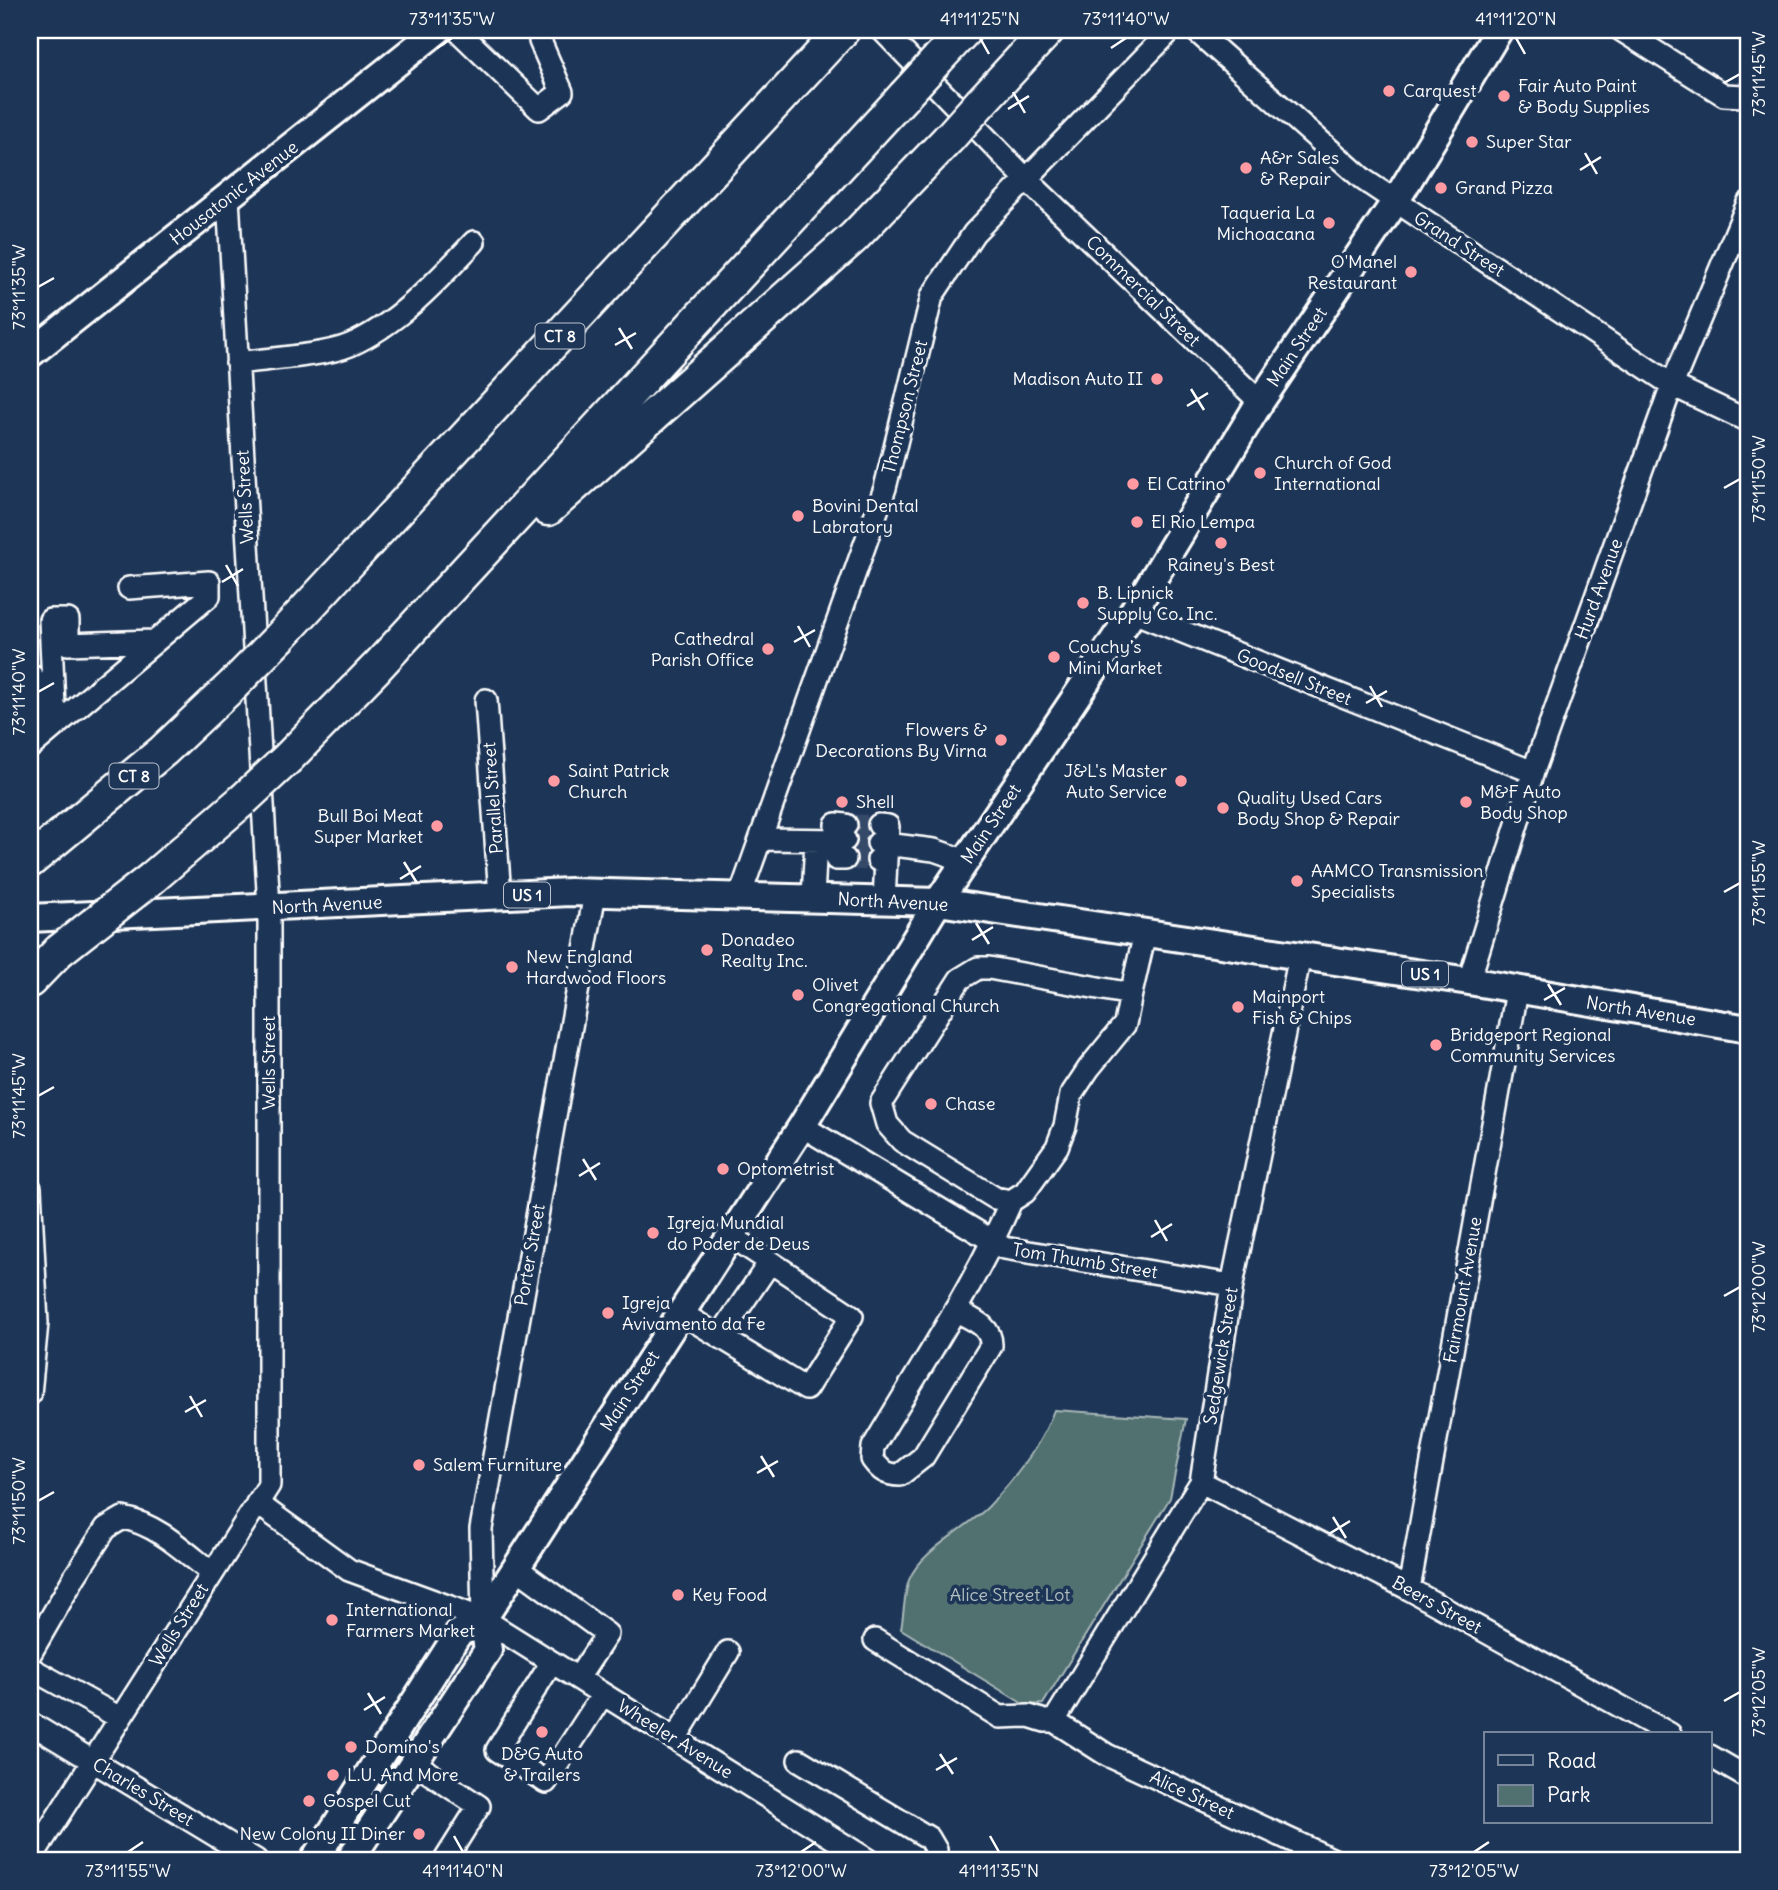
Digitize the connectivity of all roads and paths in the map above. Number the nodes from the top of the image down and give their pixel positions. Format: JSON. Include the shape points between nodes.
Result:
{"nodes":[{"id":1,"x":438,"y":30,"type":"edge"},
{"id":2,"x":457,"y":30,"type":"edge"},
{"id":3,"x":541,"y":30,"type":"edge"},
{"id":4,"x":882,"y":30,"type":"edge"},
{"id":5,"x":965,"y":30,"type":"edge"},
{"id":6,"x":1048,"y":30,"type":"edge"},
{"id":7,"x":1171,"y":30,"type":"edge"},
{"id":8,"x":1195,"y":30,"type":"edge"},
{"id":9,"x":1499,"y":30,"type":"edge"},
{"id":10,"x":1621,"y":30,"type":"edge"},
{"id":11,"x":840,"y":33,"type":"edge"},
{"id":12,"x":1748,"y":93,"type":"edge"},
{"id":13,"x":1026,"y":179,"type":"junction"},
{"id":14,"x":228,"y":198,"type":"junction"},
{"id":15,"x":1395,"y":202,"type":"junction"},
{"id":16,"x":1748,"y":203,"type":"edge"},
{"id":17,"x":474,"y":242,"type":"dead end"},
{"id":18,"x":30,"y":354,"type":"edge"},
{"id":19,"x":237,"y":363,"type":"junction"},
{"id":20,"x":1672,"y":385,"type":"junction"},
{"id":21,"x":1260,"y":402,"type":"junction"},
{"id":22,"x":1748,"y":421,"type":"edge"},
{"id":23,"x":129,"y":588,"type":"dead end"},
{"id":24,"x":1133,"y":612,"type":"junction"},
{"id":25,"x":425,"y":615,"type":"junction"},
{"id":26,"x":153,"y":641,"type":"junction"},
{"id":27,"x":30,"y":676,"type":"edge"},
{"id":28,"x":486,"y":700,"type":"dead end"},
{"id":29,"x":55,"y":726,"type":"junction"},
{"id":30,"x":32,"y":745,"type":"edge"},
{"id":31,"x":1533,"y":772,"type":"junction"},
{"id":32,"x":761,"y":839,"type":"junction"},
{"id":33,"x":30,"y":861,"type":"edge"},
{"id":34,"x":966,"y":861,"type":"junction"},
{"id":35,"x":595,"y":893,"type":"junction"},
{"id":36,"x":740,"y":896,"type":"junction"},
{"id":37,"x":500,"y":897,"type":"junction"},
{"id":38,"x":813,"y":898,"type":"junction"},
{"id":39,"x":884,"y":901,"type":"junction"},
{"id":40,"x":939,"y":902,"type":"junction"},
{"id":41,"x":269,"y":908,"type":"junction"},
{"id":42,"x":30,"y":918,"type":"edge"},
{"id":43,"x":1145,"y":933,"type":"junction"},
{"id":44,"x":59,"y":951,"type":"junction"},
{"id":45,"x":1300,"y":956,"type":"junction"},
{"id":46,"x":30,"y":972,"type":"edge"},
{"id":47,"x":30,"y":981,"type":"edge"},
{"id":48,"x":1469,"y":981,"type":"junction"},
{"id":49,"x":1517,"y":991,"type":"junction"},
{"id":50,"x":1130,"y":994,"type":"junction"},
{"id":51,"x":1748,"y":1029,"type":"edge"},
{"id":52,"x":802,"y":1126,"type":"junction"},
{"id":53,"x":30,"y":1188,"type":"edge"},
{"id":54,"x":1012,"y":1201,"type":"junction"},
{"id":55,"x":731,"y":1236,"type":"junction"},
{"id":56,"x":994,"y":1242,"type":"junction"},
{"id":57,"x":770,"y":1262,"type":"junction"},
{"id":58,"x":1233,"y":1285,"type":"junction"},
{"id":59,"x":955,"y":1310,"type":"junction"},
{"id":60,"x":681,"y":1313,"type":"junction"},
{"id":61,"x":720,"y":1336,"type":"junction"},
{"id":62,"x":30,"y":1394,"type":"edge"},
{"id":63,"x":1201,"y":1482,"type":"junction"},
{"id":64,"x":257,"y":1503,"type":"junction"},
{"id":65,"x":515,"y":1567,"type":"junction"},
{"id":66,"x":212,"y":1573,"type":"junction"},
{"id":67,"x":1409,"y":1589,"type":"junction"},
{"id":68,"x":483,"y":1619,"type":"junction"},
{"id":69,"x":875,"y":1640,"type":"dead end"},
{"id":70,"x":728,"y":1652,"type":"dead end"},
{"id":71,"x":30,"y":1654,"type":"edge"},
{"id":72,"x":552,"y":1662,"type":"junction"},
{"id":73,"x":30,"y":1668,"type":"edge"},
{"id":74,"x":578,"y":1678,"type":"junction"},
{"id":75,"x":603,"y":1694,"type":"junction"},
{"id":76,"x":120,"y":1718,"type":"junction"},
{"id":77,"x":1054,"y":1721,"type":"junction"},
{"id":78,"x":30,"y":1723,"type":"edge"},
{"id":79,"x":1666,"y":1732,"type":"edge"},
{"id":80,"x":675,"y":1739,"type":"junction"},
{"id":81,"x":1712,"y":1757,"type":"edge"},
{"id":82,"x":799,"y":1760,"type":"dead end"},
{"id":83,"x":93,"y":1761,"type":"junction"},
{"id":84,"x":414,"y":1763,"type":"junction"},
{"id":85,"x":1748,"y":1778,"type":"edge"},
{"id":86,"x":352,"y":1859,"type":"edge"},
{"id":87,"x":30,"y":1860,"type":"edge"},
{"id":88,"x":256,"y":1860,"type":"edge"},
{"id":89,"x":314,"y":1860,"type":"edge"},
{"id":90,"x":445,"y":1860,"type":"edge"},
{"id":91,"x":868,"y":1860,"type":"edge"},
{"id":92,"x":931,"y":1860,"type":"edge"},
{"id":93,"x":1334,"y":1860,"type":"edge"}],
"edges":[{"from":1,"to":14,"type":"main road","name":"Housatonic Avenue"},
{"from":2,"to":3,"type":"street","via":[[539,109],[562,92],[540,41]]},
{"from":4,"to":13,"type":"street","name":"Commercial Street"},
{"from":5,"to":25,"type":"highway","bridge":true},
{"from":6,"to":25,"type":"highway","bridge":true,"via":[[853,237]]},
{"from":7,"to":13,"type":"street","name":"Thompson Street"},
{"from":8,"to":15,"type":"street","name":"Grand Street","via":[[1364,180]]},
{"from":9,"to":15,"type":"main road","name":"Main Street"},
{"from":10,"to":12,"type":"street","via":[[1724,94]]},
{"from":11,"to":33,"type":"highway","number":"CT 8","bridge":true,"via":[[281,636],[143,769]]},
{"from":13,"to":21,"type":"street","name":"Commercial Street"},
{"from":13,"to":32,"type":"street","name":"Thompson Street","via":[[974,233],[932,296],[886,488]]},
{"from":14,"to":18,"type":"main road","name":"Housatonic Avenue"},
{"from":14,"to":19,"type":"street","name":"Wells Street"},
{"from":15,"to":20,"type":"street","name":"Grand Street"},
{"from":15,"to":21,"type":"main road","name":"Main Street"},
{"from":16,"to":20,"type":"street","name":"Hurd Avenue"},
{"from":17,"to":19,"type":"street","via":[[420,298],[348,346]]},
{"from":19,"to":41,"type":"street","name":"Wells Street"},
{"from":20,"to":22,"type":"street","name":"Grand Street"},
{"from":20,"to":31,"type":"street","name":"Hurd Avenue"},
{"from":21,"to":24,"type":"main road","name":"Main Street"},
{"from":23,"to":26,"type":"street","via":[[209,582],[209,596]]},
{"from":24,"to":31,"type":"street","name":"Goodsell Street"},
{"from":24,"to":34,"type":"main road","name":"Main Street"},
{"from":25,"to":44,"type":"highway","bridge":true,"via":[[243,800]]},
{"from":26,"to":29,"type":"street"},
{"from":26,"to":29,"type":"street","via":[[68,644],[68,620],[50,620]]},
{"from":27,"to":30,"type":"street"},
{"from":28,"to":37,"type":"street","name":"Parallel Street"},
{"from":29,"to":30,"type":"street"},
{"from":31,"to":48,"type":"street","name":"Hurd Avenue"},
{"from":32,"to":36,"type":"street","name":"Thompson Street"},
{"from":32,"to":38,"type":"street","via":[[838,841]]},
{"from":34,"to":39,"type":"street","via":[[934,850],[881,846]]},
{"from":34,"to":40,"type":"main road","name":"Main Street"},
{"from":35,"to":36,"type":"main road","name":"North Avenue","number":"US 1"},
{"from":35,"to":37,"type":"main road","name":"North Avenue","number":"US 1"},
{"from":35,"to":68,"type":"street","name":"Porter Street","via":[[481,1529]]},
{"from":36,"to":38,"type":"main road","name":"North Avenue","number":"US 1"},
{"from":37,"to":41,"type":"main road","name":"North Avenue","number":"US 1"},
{"from":38,"to":39,"type":"main road","name":"North Avenue","number":"US 1"},
{"from":39,"to":40,"type":"main road","name":"North Avenue","number":"US 1"},
{"from":40,"to":43,"type":"main road","name":"North Avenue","number":"US 1"},
{"from":40,"to":52,"type":"main road","name":"Main Street"},
{"from":41,"to":42,"type":"main road","name":"North Avenue","number":"US 1"},
{"from":41,"to":64,"type":"street","name":"Wells Street","via":[[269,1485]]},
{"from":43,"to":45,"type":"main road","name":"North Avenue","number":"US 1"},
{"from":43,"to":50,"type":"street"},
{"from":44,"to":46,"type":"highway"},
{"from":44,"to":47,"type":"highway"},
{"from":45,"to":48,"type":"main road","name":"North Avenue","number":"US 1"},
{"from":45,"to":58,"type":"street","name":"Sedgewick Street"},
{"from":48,"to":49,"type":"main road","name":"North Avenue","number":"US 1"},
{"from":49,"to":51,"type":"main road","name":"North Avenue","number":"US 1"},
{"from":49,"to":67,"type":"street","name":"Fairmount Avenue"},
{"from":50,"to":54,"type":"street","via":[[1125,1024],[1071,1096],[1057,1147],[1025,1192]]},
{"from":50,"to":54,"type":"street","via":[[978,968],[960,979],[881,1103],[887,1124],[902,1141],[995,1198]]},
{"from":52,"to":55,"type":"main road","name":"Main Street"},
{"from":52,"to":56,"type":"street","name":"Tom Thumb Street"},
{"from":53,"to":62,"type":"street","via":[[37,1323]]},
{"from":54,"to":56,"type":"street"},
{"from":55,"to":57,"type":"street"},
{"from":55,"to":60,"type":"main road","name":"Main Street"},
{"from":56,"to":58,"type":"street","name":"Tom Thumb Street","via":[[1004,1248]]},
{"from":56,"to":59,"type":"street"},
{"from":57,"to":61,"type":"street"},
{"from":57,"to":61,"type":"street","via":[[852,1316],[806,1389]]},
{"from":58,"to":63,"type":"street","name":"Sedgewick Street"},
{"from":59,"to":59,"type":"street","via":[[873,1447],[872,1459],[889,1475],[900,1475],[923,1457],[991,1346],[992,1335],[984,1326]]},
{"from":60,"to":61,"type":"street"},
{"from":60,"to":65,"type":"main road","name":"Main Street"},
{"from":63,"to":67,"type":"street","name":"Beers Street"},
{"from":63,"to":77,"type":"street","name":"Sedgewick Street"},
{"from":64,"to":66,"type":"street","name":"Wells Street"},
{"from":64,"to":68,"type":"street","name":"Wheeler Avenue","via":[[349,1570]]},
{"from":65,"to":68,"type":"main road","name":"Main Street"},
{"from":65,"to":74,"type":"street","via":[[607,1634]]},
{"from":66,"to":71,"type":"street","via":[[159,1532],[123,1518],[106,1528]]},
{"from":66,"to":76,"type":"street","name":"Wells Street"},
{"from":67,"to":79,"type":"street","name":"Beers Street"},
{"from":68,"to":72,"type":"street","name":"Wheeler Avenue"},
{"from":68,"to":84,"type":"main road","via":[[488,1650]]},
{"from":68,"to":89,"type":"main road","name":"Main Street","via":[[458,1634]]},
{"from":69,"to":77,"type":"street","via":[[1000,1717]]},
{"from":70,"to":80,"type":"street"},
{"from":72,"to":74,"type":"street","name":"Wheeler Avenue"},
{"from":72,"to":75,"type":"street","via":[[497,1750],[546,1782]]},
{"from":73,"to":76,"type":"street"},
{"from":74,"to":75,"type":"street","name":"Wheeler Avenue"},
{"from":75,"to":80,"type":"street","name":"Wheeler Avenue"},
{"from":76,"to":83,"type":"street","name":"Wells Street"},
{"from":77,"to":93,"type":"street","name":"Alice Street","via":[[1107,1755]]},
{"from":78,"to":83,"type":"street","name":"Charles Street"},
{"from":80,"to":91,"type":"street","name":"Wheeler Avenue"},
{"from":81,"to":85,"type":"street"},
{"from":82,"to":92,"type":"street","via":[[929,1838],[936,1850]]},
{"from":83,"to":87,"type":"street","name":"Wells Street"},
{"from":83,"to":88,"type":"street","name":"Charles Street"},
{"from":84,"to":86,"type":"main road"},
{"from":84,"to":90,"type":"street","via":[[479,1806]]}]}
